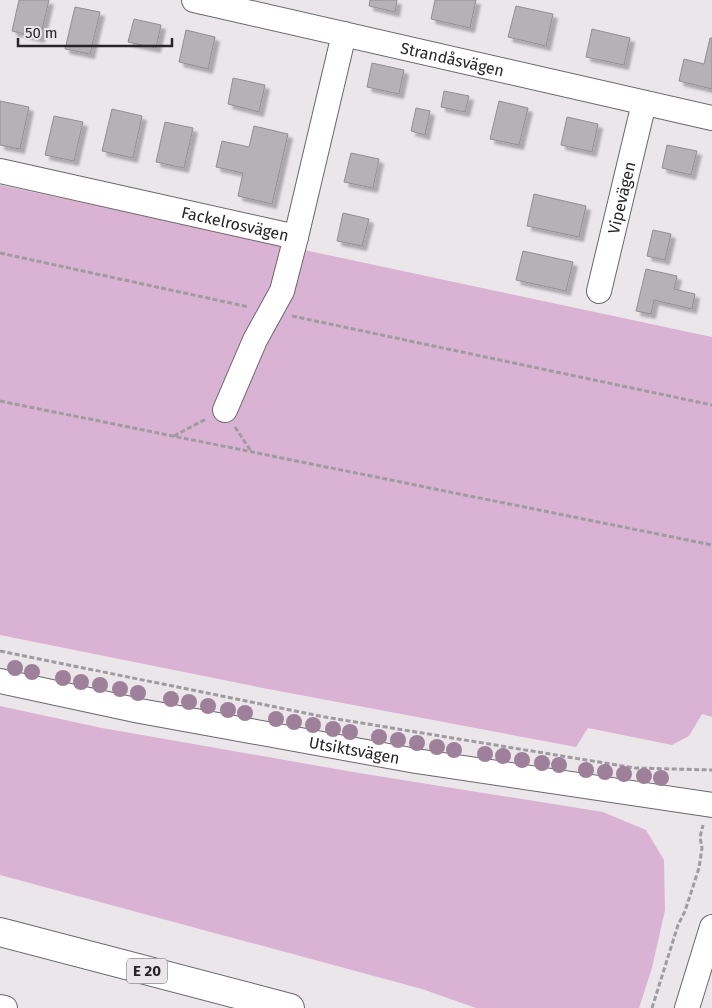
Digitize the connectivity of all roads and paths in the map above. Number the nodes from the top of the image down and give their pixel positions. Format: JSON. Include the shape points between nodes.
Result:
{"nodes":[{"id":1,"x":194,"y":0,"type":"edge"},
{"id":2,"x":344,"y":34,"type":"junction"},
{"id":3,"x":644,"y":103,"type":"junction"},
{"id":4,"x":712,"y":118,"type":"edge"},
{"id":5,"x":0,"y":171,"type":"edge"},
{"id":6,"x":296,"y":237,"type":"junction"},
{"id":7,"x":0,"y":253,"type":"edge"},
{"id":8,"x":599,"y":290,"type":"dead end"},
{"id":9,"x":270,"y":312,"type":"junction"},
{"id":10,"x":0,"y":401,"type":"edge"},
{"id":11,"x":712,"y":405,"type":"edge"},
{"id":12,"x":225,"y":410,"type":"dead end"},
{"id":13,"x":712,"y":545,"type":"edge"},
{"id":14,"x":0,"y":651,"type":"edge"},
{"id":15,"x":0,"y":681,"type":"edge"},
{"id":16,"x":712,"y":770,"type":"edge"},
{"id":17,"x":710,"y":805,"type":"edge"},
{"id":18,"x":712,"y":927,"type":"edge"},
{"id":19,"x":0,"y":932,"type":"edge"},
{"id":20,"x":0,"y":1007,"type":"edge"},
{"id":21,"x":4,"y":1008,"type":"edge"},
{"id":22,"x":290,"y":1008,"type":"edge"},
{"id":23,"x":652,"y":1008,"type":"edge"},
{"id":24,"x":687,"y":1008,"type":"edge"}],
"edges":[{"from":1,"to":2,"type":"street","name":"Strandåsvägen"},
{"from":2,"to":3,"type":"street","name":"Strandåsvägen"},
{"from":2,"to":6,"type":"street","name":"Fackelrosvägen"},
{"from":3,"to":4,"type":"street","name":"Strandåsvägen"},
{"from":3,"to":8,"type":"street","name":"Vipevägen"},
{"from":5,"to":6,"type":"street","name":"Fackelrosvägen"},
{"from":6,"to":9,"type":"street","via":[[282,291]]},
{"from":7,"to":9,"type":"path"},
{"from":9,"to":11,"type":"path"},
{"from":9,"to":12,"type":"street"},
{"from":10,"to":13,"type":"path"},
{"from":14,"to":16,"type":"path","via":[[325,717],[635,768]]},
{"from":15,"to":17,"type":"street","name":"Utsiktsvägen","via":[[140,711],[416,762]]},
{"from":17,"to":23,"type":"path","via":[[700,837],[699,868]]},
{"from":18,"to":24,"type":"street"},
{"from":19,"to":22,"type":"highway","number":"E 20"},
{"from":20,"to":21,"type":"street"}]}
